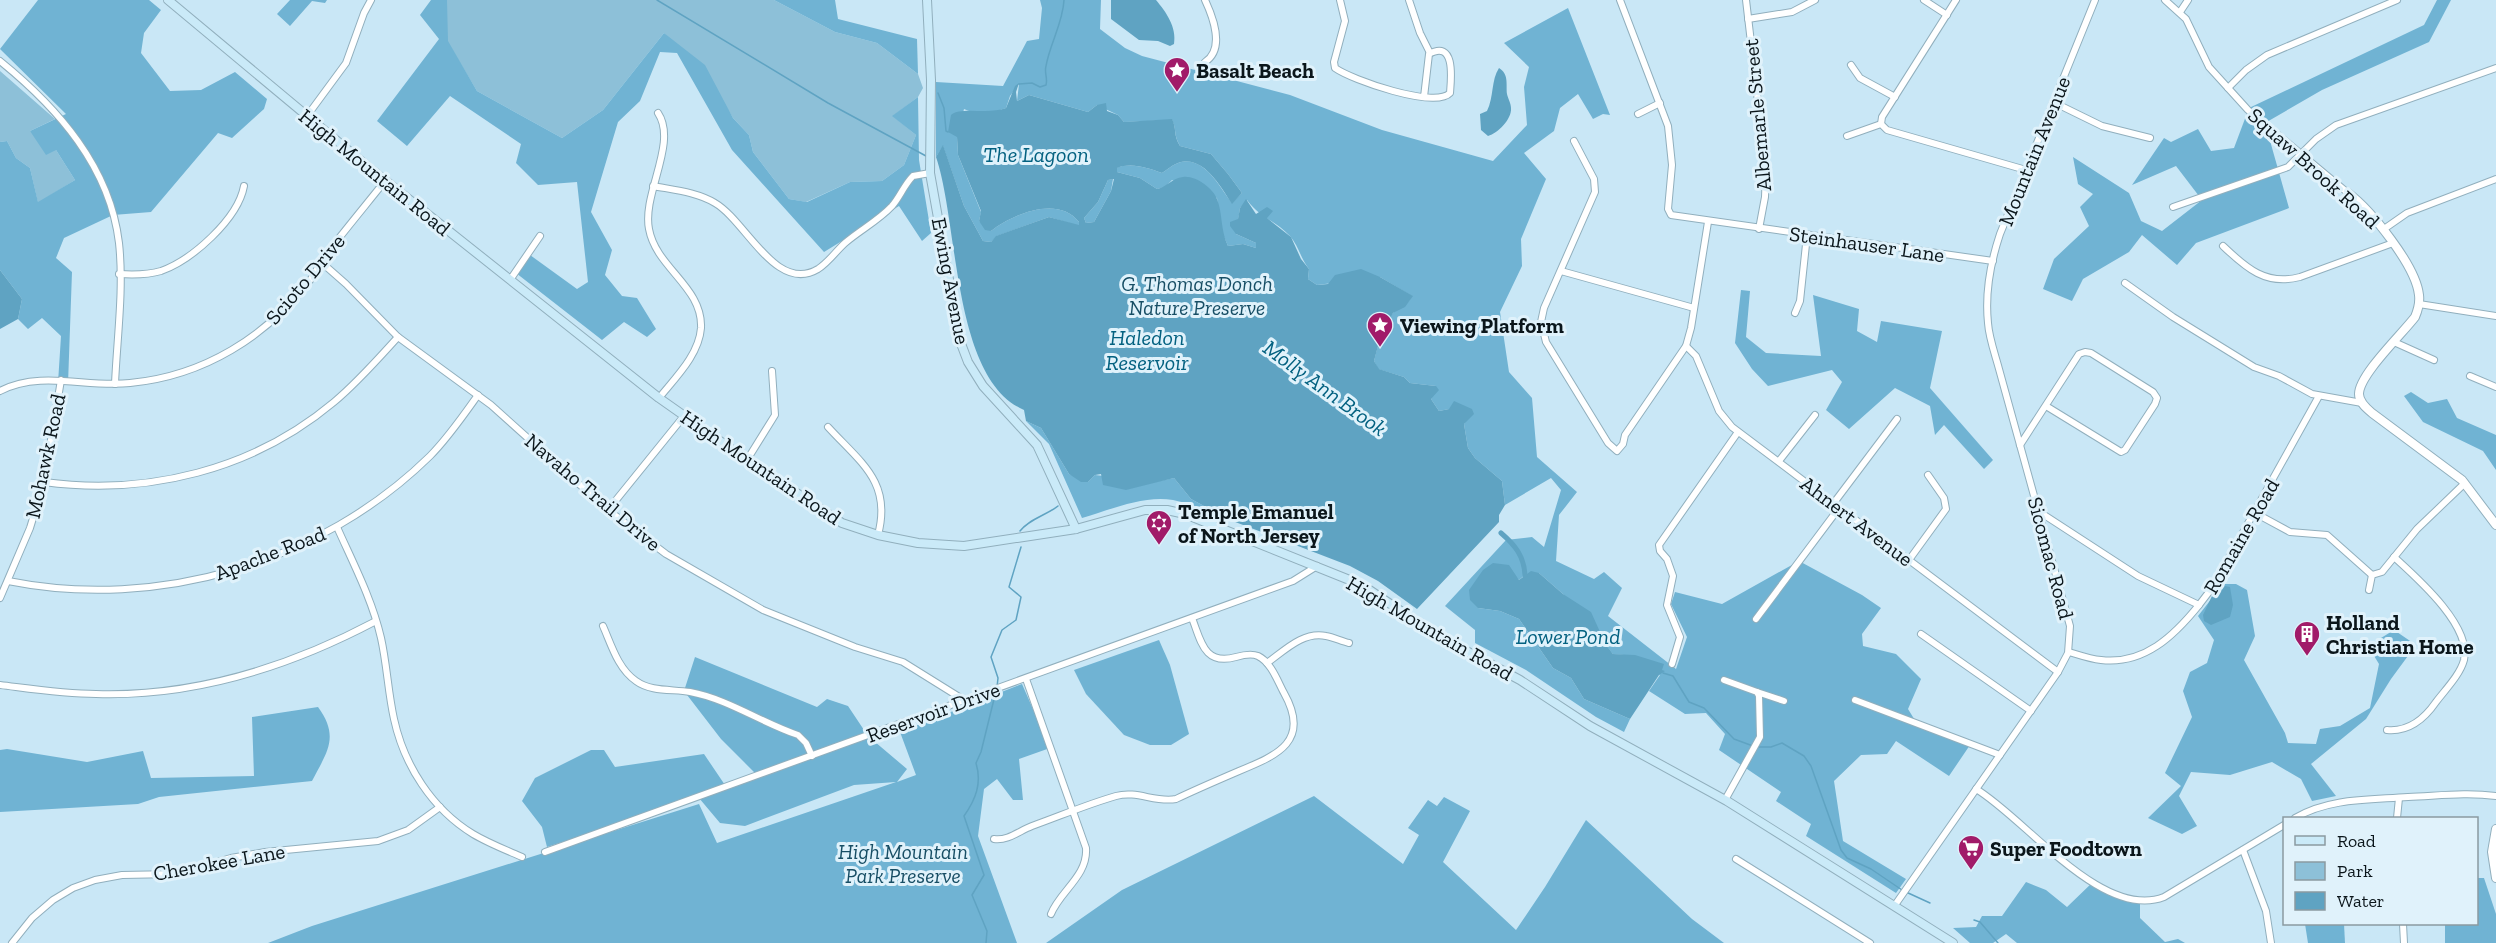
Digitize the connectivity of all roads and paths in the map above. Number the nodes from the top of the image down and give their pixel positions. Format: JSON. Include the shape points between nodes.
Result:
{"nodes":[{"id":1,"x":168,"y":0,"type":"edge"},
{"id":2,"x":371,"y":0,"type":"edge"},
{"id":3,"x":927,"y":0,"type":"edge"},
{"id":4,"x":1205,"y":0,"type":"edge"},
{"id":5,"x":1340,"y":0,"type":"edge"},
{"id":6,"x":1409,"y":0,"type":"edge"},
{"id":7,"x":1620,"y":0,"type":"edge"},
{"id":8,"x":1746,"y":0,"type":"edge"},
{"id":9,"x":1815,"y":0,"type":"edge"},
{"id":10,"x":1924,"y":0,"type":"edge"},
{"id":11,"x":1956,"y":0,"type":"edge"},
{"id":12,"x":2095,"y":0,"type":"edge"},
{"id":13,"x":2165,"y":0,"type":"edge"},
{"id":14,"x":2188,"y":0,"type":"edge"},
{"id":15,"x":2397,"y":0,"type":"edge"},
{"id":16,"x":2180,"y":12,"type":"junction"},
{"id":17,"x":1947,"y":15,"type":"junction"},
{"id":18,"x":1748,"y":20,"type":"junction"},
{"id":19,"x":1430,"y":53,"type":"junction"},
{"id":20,"x":0,"y":61,"type":"edge"},
{"id":21,"x":1205,"y":63,"type":"dead end"},
{"id":22,"x":1851,"y":65,"type":"dead end"},
{"id":23,"x":2496,"y":68,"type":"edge"},
{"id":24,"x":2228,"y":88,"type":"junction"},
{"id":25,"x":1424,"y":97,"type":"junction"},
{"id":26,"x":1895,"y":97,"type":"junction"},
{"id":27,"x":2053,"y":102,"type":"junction"},
{"id":28,"x":1660,"y":103,"type":"junction"},
{"id":29,"x":658,"y":113,"type":"dead end"},
{"id":30,"x":1638,"y":114,"type":"dead end"},
{"id":31,"x":307,"y":116,"type":"junction"},
{"id":32,"x":1881,"y":124,"type":"junction"},
{"id":33,"x":1847,"y":135,"type":"dead end"},
{"id":34,"x":2150,"y":138,"type":"dead end"},
{"id":35,"x":1574,"y":141,"type":"dead end"},
{"id":36,"x":2301,"y":155,"type":"junction"},
{"id":37,"x":2026,"y":170,"type":"junction"},
{"id":38,"x":930,"y":173,"type":"junction"},
{"id":39,"x":2496,"y":179,"type":"edge"},
{"id":40,"x":385,"y":181,"type":"junction"},
{"id":41,"x":244,"y":186,"type":"dead end"},
{"id":42,"x":653,"y":186,"type":"junction"},
{"id":43,"x":2348,"y":193,"type":"joint"},
{"id":44,"x":2173,"y":207,"type":"dead end"},
{"id":45,"x":1708,"y":222,"type":"junction"},
{"id":46,"x":1759,"y":229,"type":"junction"},
{"id":47,"x":2384,"y":230,"type":"junction"},
{"id":48,"x":1807,"y":235,"type":"junction"},
{"id":49,"x":540,"y":236,"type":"dead end"},
{"id":50,"x":2393,"y":243,"type":"junction"},
{"id":51,"x":2223,"y":246,"type":"dead end"},
{"id":52,"x":1993,"y":261,"type":"junction"},
{"id":53,"x":321,"y":262,"type":"junction"},
{"id":54,"x":1561,"y":271,"type":"junction"},
{"id":55,"x":119,"y":274,"type":"junction"},
{"id":56,"x":510,"y":280,"type":"junction"},
{"id":57,"x":2125,"y":283,"type":"dead end"},
{"id":58,"x":2419,"y":304,"type":"junction"},
{"id":59,"x":1987,"y":306,"type":"joint"},
{"id":60,"x":1694,"y":308,"type":"junction"},
{"id":61,"x":1795,"y":313,"type":"dead end"},
{"id":62,"x":2496,"y":316,"type":"edge"},
{"id":63,"x":398,"y":337,"type":"junction"},
{"id":64,"x":2394,"y":342,"type":"junction"},
{"id":65,"x":1686,"y":346,"type":"junction"},
{"id":66,"x":2434,"y":360,"type":"dead end"},
{"id":67,"x":772,"y":371,"type":"dead end"},
{"id":68,"x":2470,"y":376,"type":"dead end"},
{"id":69,"x":61,"y":380,"type":"junction"},
{"id":70,"x":115,"y":384,"type":"junction"},
{"id":71,"x":2496,"y":387,"type":"edge"},
{"id":72,"x":0,"y":391,"type":"edge"},
{"id":73,"x":478,"y":395,"type":"junction"},
{"id":74,"x":2319,"y":396,"type":"junction"},
{"id":75,"x":659,"y":398,"type":"junction"},
{"id":76,"x":2362,"y":403,"type":"junction"},
{"id":77,"x":2046,"y":406,"type":"junction"},
{"id":78,"x":1815,"y":415,"type":"dead end"},
{"id":79,"x":684,"y":416,"type":"junction"},
{"id":80,"x":1897,"y":419,"type":"dead end"},
{"id":81,"x":828,"y":427,"type":"dead end"},
{"id":82,"x":1738,"y":432,"type":"junction"},
{"id":83,"x":2020,"y":445,"type":"junction"},
{"id":84,"x":747,"y":460,"type":"junction"},
{"id":85,"x":1779,"y":461,"type":"junction"},
{"id":86,"x":1928,"y":475,"type":"dead end"},
{"id":87,"x":44,"y":482,"type":"junction"},
{"id":88,"x":2466,"y":483,"type":"junction"},
{"id":89,"x":1836,"y":506,"type":"junction"},
{"id":90,"x":608,"y":510,"type":"junction"},
{"id":91,"x":2038,"y":510,"type":"junction"},
{"id":92,"x":2255,"y":513,"type":"junction"},
{"id":93,"x":2496,"y":525,"type":"edge"},
{"id":94,"x":337,"y":527,"type":"junction"},
{"id":95,"x":1076,"y":529,"type":"junction"},
{"id":96,"x":878,"y":535,"type":"junction"},
{"id":97,"x":2394,"y":557,"type":"junction"},
{"id":98,"x":1909,"y":560,"type":"junction"},
{"id":99,"x":1317,"y":566,"type":"junction"},
{"id":100,"x":2372,"y":574,"type":"junction"},
{"id":101,"x":8,"y":581,"type":"junction"},
{"id":102,"x":2369,"y":590,"type":"dead end"},
{"id":103,"x":0,"y":598,"type":"edge"},
{"id":104,"x":2199,"y":605,"type":"junction"},
{"id":105,"x":1192,"y":618,"type":"junction"},
{"id":106,"x":1756,"y":619,"type":"dead end"},
{"id":107,"x":376,"y":621,"type":"junction"},
{"id":108,"x":603,"y":626,"type":"dead end"},
{"id":109,"x":1921,"y":634,"type":"dead end"},
{"id":110,"x":1348,"y":643,"type":"dead end"},
{"id":111,"x":2068,"y":652,"type":"junction"},
{"id":112,"x":1267,"y":663,"type":"junction"},
{"id":113,"x":1672,"y":664,"type":"dead end"},
{"id":114,"x":2058,"y":672,"type":"junction"},
{"id":115,"x":1026,"y":679,"type":"junction"},
{"id":116,"x":1724,"y":680,"type":"dead end"},
{"id":117,"x":0,"y":685,"type":"edge"},
{"id":118,"x":1757,"y":692,"type":"junction"},
{"id":119,"x":964,"y":700,"type":"junction"},
{"id":120,"x":1855,"y":700,"type":"dead end"},
{"id":121,"x":1784,"y":701,"type":"dead end"},
{"id":122,"x":2031,"y":711,"type":"junction"},
{"id":123,"x":2387,"y":730,"type":"dead end"},
{"id":124,"x":2000,"y":755,"type":"junction"},
{"id":125,"x":812,"y":756,"type":"junction"},
{"id":126,"x":1976,"y":789,"type":"junction"},
{"id":127,"x":2496,"y":796,"type":"edge"},
{"id":128,"x":2399,"y":798,"type":"junction"},
{"id":129,"x":1725,"y":800,"type":"junction"},
{"id":130,"x":440,"y":807,"type":"junction"},
{"id":131,"x":1073,"y":811,"type":"junction"},
{"id":132,"x":2298,"y":817,"type":"edge"},
{"id":133,"x":2397,"y":817,"type":"edge"},
{"id":134,"x":2283,"y":826,"type":"edge"},
{"id":135,"x":2496,"y":829,"type":"edge"},
{"id":136,"x":993,"y":839,"type":"dead end"},
{"id":137,"x":2243,"y":850,"type":"junction"},
{"id":138,"x":545,"y":852,"type":"dead end"},
{"id":139,"x":522,"y":857,"type":"dead end"},
{"id":140,"x":1736,"y":859,"type":"dead end"},
{"id":141,"x":2495,"y":873,"type":"edge"},
{"id":142,"x":1895,"y":905,"type":"junction"},
{"id":143,"x":1051,"y":914,"type":"dead end"},
{"id":144,"x":2403,"y":925,"type":"edge"},
{"id":145,"x":12,"y":943,"type":"edge"},
{"id":146,"x":1870,"y":943,"type":"edge"},
{"id":147,"x":1953,"y":943,"type":"edge"},
{"id":148,"x":2271,"y":943,"type":"edge"},
{"id":149,"x":2404,"y":943,"type":"edge"}],
"edges":[{"from":1,"to":31,"type":"main road","name":"High Mountain Road"},
{"from":2,"to":31,"type":"street","via":[[346,63]]},
{"from":3,"to":38,"type":"main road","name":"Ewing Avenue"},
{"from":4,"to":21,"type":"street","via":[[1215,32],[1213,55]]},
{"from":5,"to":25,"type":"street","via":[[1345,21],[1335,68],[1401,94]]},
{"from":6,"to":19,"type":"street"},
{"from":7,"to":28,"type":"street"},
{"from":8,"to":18,"type":"street","name":"Albemarle Street"},
{"from":9,"to":18,"type":"street","via":[[1792,12]]},
{"from":10,"to":17,"type":"street"},
{"from":11,"to":17,"type":"street"},
{"from":12,"to":27,"type":"street","name":"Mountain Avenue"},
{"from":13,"to":16,"type":"street","name":"Squaw Brook Road"},
{"from":14,"to":16,"type":"street"},
{"from":15,"to":24,"type":"street","via":[[2267,55]]},
{"from":16,"to":24,"type":"street","name":"Squaw Brook Road","via":[[2209,67]]},
{"from":17,"to":26,"type":"street"},
{"from":18,"to":46,"type":"street","name":"Albemarle Street","via":[[1766,170]]},
{"from":19,"to":25,"type":"street"},
{"from":19,"to":25,"type":"street","via":[[1443,52],[1449,58],[1450,93],[1443,98]]},
{"from":20,"to":55,"type":"street","via":[[59,116],[89,155],[113,214]]},
{"from":22,"to":26,"type":"street","via":[[1860,78]]},
{"from":23,"to":36,"type":"street","via":[[2336,125]]},
{"from":24,"to":36,"type":"street","name":"Squaw Brook Road","via":[[2260,122]]},
{"from":26,"to":32,"type":"street"},
{"from":27,"to":34,"type":"street","via":[[2102,126]]},
{"from":27,"to":37,"type":"street","name":"Mountain Avenue"},
{"from":28,"to":30,"type":"street"},
{"from":28,"to":45,"type":"street","name":"Steinhauser Lane","via":[[1672,151],[1668,212],[1674,217]]},
{"from":29,"to":42,"type":"street","via":[[665,136]]},
{"from":31,"to":40,"type":"main road","name":"High Mountain Road"},
{"from":32,"to":33,"type":"street"},
{"from":32,"to":37,"type":"street","via":[[1887,130]]},
{"from":35,"to":54,"type":"street","via":[[1594,179],[1595,192]]},
{"from":36,"to":43,"type":"street","name":"Squaw Brook Road"},
{"from":36,"to":44,"type":"street","via":[[2288,166]]},
{"from":37,"to":52,"type":"street","name":"Mountain Avenue"},
{"from":38,"to":42,"type":"street","via":[[913,176],[885,213],[823,266],[798,274],[774,264],[716,203],[696,194]]},
{"from":38,"to":95,"type":"main road","name":"Ewing Avenue","via":[[963,352],[983,386],[1037,445]]},
{"from":39,"to":47,"type":"street","via":[[2407,213]]},
{"from":40,"to":53,"type":"street","name":"Scioto Drive"},
{"from":40,"to":56,"type":"main road","name":"High Mountain Road"},
{"from":41,"to":55,"type":"street","via":[[236,208],[192,254],[160,271]]},
{"from":42,"to":75,"type":"street","via":[[648,211],[651,237],[658,253],[694,299],[701,323],[692,356]]},
{"from":43,"to":47,"type":"street","name":"Squaw Brook Road","via":[[2361,202]]},
{"from":45,"to":46,"type":"street","name":"Steinhauser Lane"},
{"from":45,"to":60,"type":"street"},
{"from":46,"to":48,"type":"street","name":"Steinhauser Lane"},
{"from":47,"to":50,"type":"street","name":"Squaw Brook Road"},
{"from":48,"to":52,"type":"street","name":"Steinhauser Lane"},
{"from":48,"to":61,"type":"street","via":[[1800,301]]},
{"from":49,"to":56,"type":"street"},
{"from":50,"to":51,"type":"street","via":[[2285,280],[2254,273]]},
{"from":50,"to":58,"type":"street","name":"Squaw Brook Road","via":[[2417,287]]},
{"from":52,"to":59,"type":"street","name":"Mountain Avenue"},
{"from":53,"to":63,"type":"street","name":"Navaho Trail Drive"},
{"from":53,"to":70,"type":"street","name":"Scioto Drive","via":[[279,315],[239,347],[177,375]]},
{"from":54,"to":60,"type":"street"},
{"from":54,"to":65,"type":"street","via":[[1542,315],[1543,336],[1608,443],[1617,451]]},
{"from":55,"to":70,"type":"street"},
{"from":56,"to":75,"type":"main road","name":"High Mountain Road"},
{"from":57,"to":74,"type":"street","via":[[2246,363]]},
{"from":58,"to":62,"type":"street"},
{"from":58,"to":64,"type":"street","via":[[2415,317]]},
{"from":59,"to":83,"type":"street","name":"Sicomac Road","via":[[1990,338]]},
{"from":60,"to":65,"type":"street"},
{"from":63,"to":73,"type":"street","name":"Navaho Trail Drive"},
{"from":63,"to":87,"type":"street","via":[[317,415],[277,441],[235,461],[193,475],[137,484],[80,486]]},
{"from":64,"to":66,"type":"street"},
{"from":64,"to":76,"type":"street","via":[[2360,387]]},
{"from":65,"to":82,"type":"street","name":"Ahnert Avenue","via":[[1696,356],[1719,411]]},
{"from":67,"to":84,"type":"street","via":[[774,415]]},
{"from":68,"to":71,"type":"street"},
{"from":69,"to":70,"type":"street","name":"Scioto Drive"},
{"from":69,"to":72,"type":"street","name":"Scioto Drive","via":[[24,382]]},
{"from":69,"to":87,"type":"street","name":"Mohawk Road"},
{"from":73,"to":90,"type":"street","name":"Navaho Trail Drive"},
{"from":73,"to":94,"type":"street","name":"Apache Road","via":[[447,439],[414,471]]},
{"from":74,"to":76,"type":"street"},
{"from":74,"to":92,"type":"street","name":"Romaine Road"},
{"from":75,"to":79,"type":"main road","name":"High Mountain Road"},
{"from":76,"to":88,"type":"street"},
{"from":77,"to":77,"type":"street","via":[[2121,452],[2157,398],[2085,352],[2079,354]]},
{"from":77,"to":83,"type":"street"},
{"from":78,"to":85,"type":"street"},
{"from":79,"to":84,"type":"main road","name":"High Mountain Road"},
{"from":79,"to":90,"type":"street"},
{"from":80,"to":89,"type":"street"},
{"from":81,"to":96,"type":"street","via":[[869,472],[879,489],[883,513]]},
{"from":82,"to":85,"type":"street","name":"Ahnert Avenue"},
{"from":82,"to":113,"type":"street","via":[[1659,545],[1673,576],[1667,605],[1680,637]]},
{"from":83,"to":91,"type":"street","name":"Sicomac Road"},
{"from":84,"to":96,"type":"main road","name":"High Mountain Road","via":[[830,517]]},
{"from":85,"to":89,"type":"street","name":"Ahnert Avenue"},
{"from":86,"to":98,"type":"street","via":[[1944,498],[1946,509]]},
{"from":87,"to":101,"type":"street","name":"Mohawk Road"},
{"from":88,"to":93,"type":"street"},
{"from":88,"to":97,"type":"street","via":[[2417,529]]},
{"from":89,"to":98,"type":"street","name":"Ahnert Avenue"},
{"from":89,"to":106,"type":"street"},
{"from":90,"to":119,"type":"street","name":"Navaho Trail Drive","via":[[666,554],[752,605],[903,662]]},
{"from":91,"to":104,"type":"street","name":"Romaine Road","via":[[2138,576]]},
{"from":91,"to":111,"type":"street","name":"Sicomac Road","via":[[2070,626]]},
{"from":92,"to":100,"type":"street","via":[[2290,532],[2327,535]]},
{"from":92,"to":104,"type":"street","name":"Romaine Road"},
{"from":94,"to":101,"type":"street","name":"Apache Road","via":[[247,566],[177,584],[130,590],[81,590]]},
{"from":94,"to":107,"type":"street"},
{"from":95,"to":96,"type":"main road","name":"High Mountain Road","via":[[964,546]]},
{"from":95,"to":99,"type":"main road","name":"High Mountain Road","via":[[1136,512],[1167,510]]},
{"from":97,"to":100,"type":"street","via":[[2382,572]]},
{"from":97,"to":123,"type":"street","via":[[2440,605],[2460,632],[2464,650],[2459,670],[2425,718],[2405,728]]},
{"from":98,"to":114,"type":"street","name":"Ahnert Avenue"},
{"from":99,"to":105,"type":"street","name":"Reservoir Drive","via":[[1293,581]]},
{"from":99,"to":129,"type":"main road","name":"High Mountain Road","via":[[1372,591],[1435,634],[1520,680],[1590,726]]},
{"from":100,"to":102,"type":"street"},
{"from":101,"to":103,"type":"street","name":"Mohawk Road"},
{"from":104,"to":111,"type":"street","via":[[2172,636],[2140,655],[2104,661]]},
{"from":105,"to":112,"type":"street","via":[[1204,649],[1211,656],[1224,659],[1253,654]]},
{"from":105,"to":115,"type":"street","name":"Reservoir Drive"},
{"from":107,"to":117,"type":"street","via":[[287,661],[198,686],[148,693],[96,694]]},
{"from":107,"to":130,"type":"street","via":[[399,738],[417,777]]},
{"from":108,"to":125,"type":"street","via":[[624,669],[635,681],[654,689],[690,692],[713,699],[798,735]]},
{"from":109,"to":122,"type":"street"},
{"from":110,"to":112,"type":"street","via":[[1325,635],[1309,636]]},
{"from":111,"to":114,"type":"street","name":"Sicomac Road"},
{"from":112,"to":131,"type":"street","via":[[1294,715],[1291,736],[1282,750],[1176,799],[1125,794]]},
{"from":114,"to":122,"type":"street","name":"Sicomac Road"},
{"from":115,"to":119,"type":"street","name":"Reservoir Drive"},
{"from":115,"to":131,"type":"street"},
{"from":116,"to":118,"type":"street"},
{"from":118,"to":121,"type":"street"},
{"from":118,"to":129,"type":"street","via":[[1761,726],[1756,746]]},
{"from":119,"to":125,"type":"street","name":"Reservoir Drive"},
{"from":120,"to":124,"type":"street"},
{"from":122,"to":124,"type":"street","name":"Sicomac Road"},
{"from":124,"to":126,"type":"street","name":"Sicomac Road"},
{"from":125,"to":138,"type":"street","name":"Reservoir Drive"},
{"from":126,"to":137,"type":"street","via":[[2067,865],[2090,881],[2135,900],[2164,897]]},
{"from":126,"to":142,"type":"street","name":"Sicomac Road"},
{"from":127,"to":128,"type":"street"},
{"from":128,"to":132,"type":"street","via":[[2326,805]]},
{"from":128,"to":133,"type":"street"},
{"from":129,"to":142,"type":"main road","name":"High Mountain Road"},
{"from":130,"to":139,"type":"street","via":[[471,833]]},
{"from":130,"to":145,"type":"street","name":"Cherokee Lane","via":[[408,830],[378,841],[265,852],[175,874],[94,880],[53,900]]},
{"from":131,"to":136,"type":"street","via":[[1008,838]]},
{"from":131,"to":143,"type":"street","via":[[1084,843],[1085,863]]},
{"from":134,"to":137,"type":"street"},
{"from":135,"to":141,"type":"street","via":[[2492,845]]},
{"from":137,"to":148,"type":"street","via":[[2266,911]]},
{"from":140,"to":146,"type":"street"},
{"from":142,"to":147,"type":"main road","name":"High Mountain Road"},
{"from":144,"to":149,"type":"street"}]}
